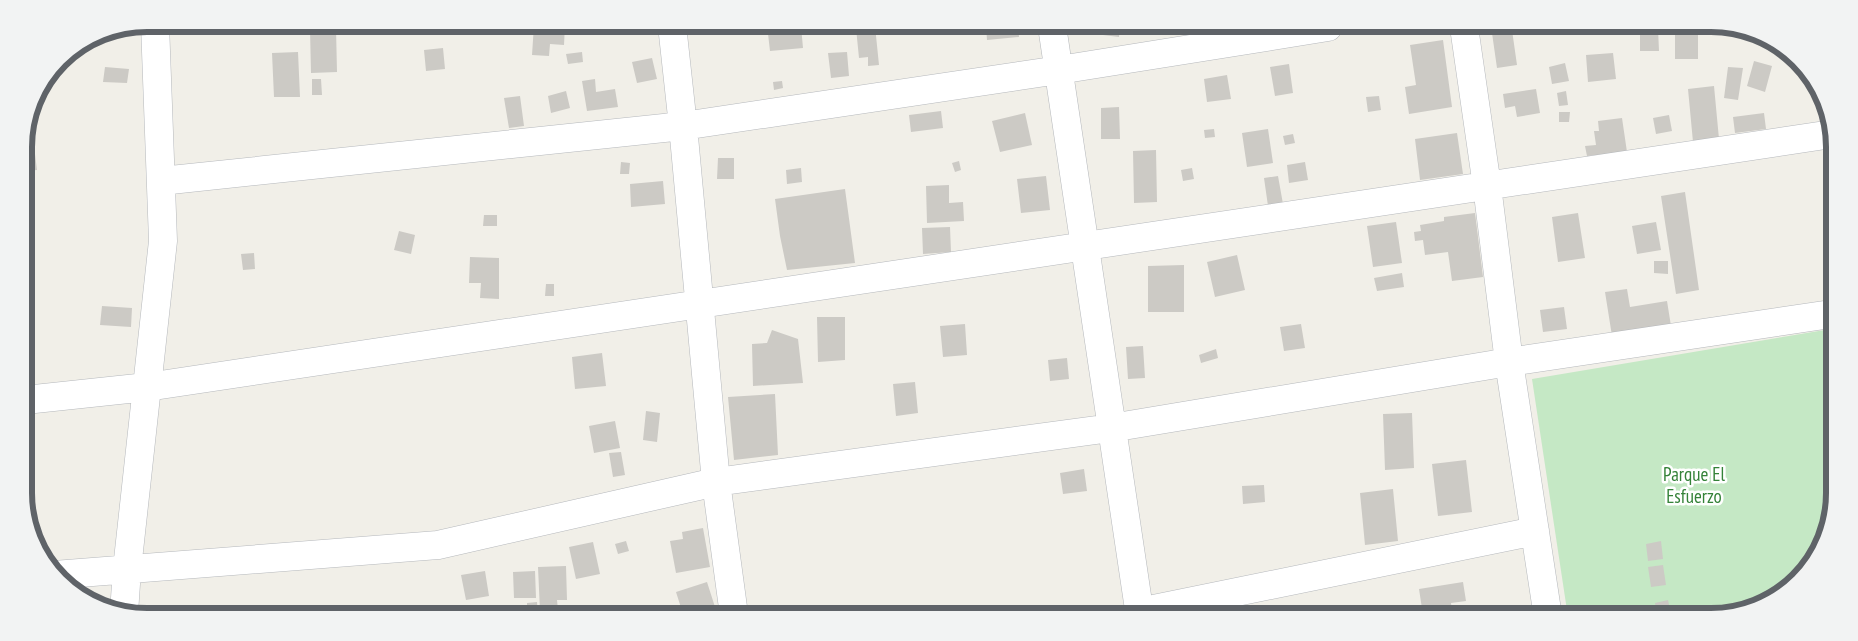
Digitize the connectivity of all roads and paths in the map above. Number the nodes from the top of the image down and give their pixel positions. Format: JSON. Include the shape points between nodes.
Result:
{"nodes":[{"id":1,"x":155,"y":32,"type":"edge"},
{"id":2,"x":673,"y":32,"type":"edge"},
{"id":3,"x":1053,"y":32,"type":"edge"},
{"id":4,"x":1297,"y":32,"type":"edge"},
{"id":5,"x":1465,"y":32,"type":"edge"},
{"id":6,"x":1059,"y":70,"type":"junction"},
{"id":7,"x":683,"y":126,"type":"junction"},
{"id":8,"x":1825,"y":135,"type":"edge"},
{"id":9,"x":161,"y":181,"type":"junction"},
{"id":10,"x":1487,"y":186,"type":"junction"},
{"id":11,"x":1085,"y":247,"type":"junction"},
{"id":12,"x":700,"y":303,"type":"junction"},
{"id":13,"x":1826,"y":315,"type":"edge"},
{"id":14,"x":1509,"y":362,"type":"junction"},
{"id":15,"x":147,"y":387,"type":"junction"},
{"id":16,"x":32,"y":399,"type":"edge"},
{"id":17,"x":1111,"y":428,"type":"junction"},
{"id":18,"x":716,"y":482,"type":"junction"},
{"id":19,"x":1534,"y":531,"type":"junction"},
{"id":20,"x":127,"y":569,"type":"junction"},
{"id":21,"x":65,"y":574,"type":"edge"},
{"id":22,"x":124,"y":606,"type":"edge"},
{"id":23,"x":733,"y":608,"type":"edge"},
{"id":24,"x":1139,"y":608,"type":"edge"},
{"id":25,"x":1168,"y":608,"type":"edge"},
{"id":26,"x":1547,"y":608,"type":"edge"}],
"edges":[{"from":1,"to":9,"type":"street"},
{"from":2,"to":7,"type":"street"},
{"from":3,"to":6,"type":"street"},
{"from":4,"to":6,"type":"street"},
{"from":5,"to":10,"type":"street"},
{"from":6,"to":7,"type":"street"},
{"from":6,"to":11,"type":"street"},
{"from":7,"to":9,"type":"street"},
{"from":7,"to":12,"type":"street"},
{"from":8,"to":10,"type":"street"},
{"from":9,"to":15,"type":"street","via":[[163,241]]},
{"from":10,"to":11,"type":"street"},
{"from":10,"to":14,"type":"street"},
{"from":11,"to":12,"type":"street"},
{"from":11,"to":17,"type":"street"},
{"from":12,"to":15,"type":"street"},
{"from":12,"to":18,"type":"street"},
{"from":13,"to":14,"type":"street"},
{"from":14,"to":17,"type":"street"},
{"from":14,"to":19,"type":"street"},
{"from":15,"to":16,"type":"street"},
{"from":15,"to":20,"type":"street"},
{"from":17,"to":18,"type":"street"},
{"from":17,"to":24,"type":"street"},
{"from":18,"to":20,"type":"street","via":[[438,545]]},
{"from":18,"to":23,"type":"street"},
{"from":19,"to":25,"type":"street"},
{"from":19,"to":26,"type":"street"},
{"from":20,"to":21,"type":"street"},
{"from":20,"to":22,"type":"street"}]}
